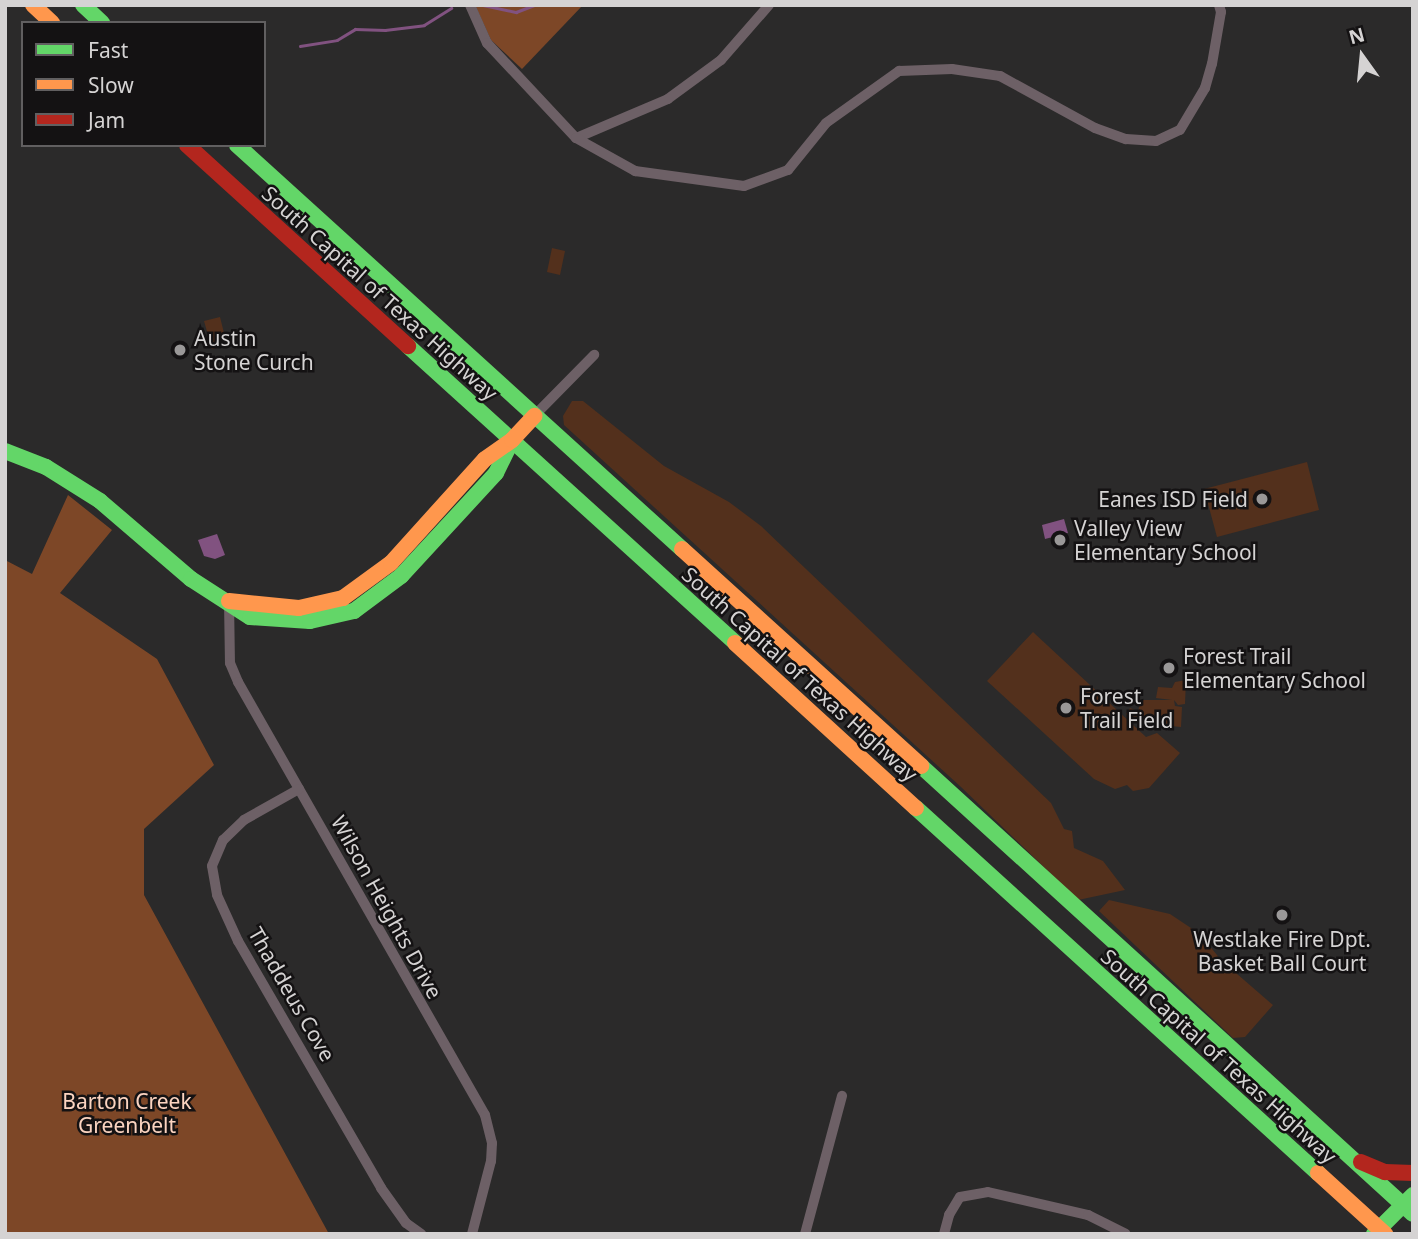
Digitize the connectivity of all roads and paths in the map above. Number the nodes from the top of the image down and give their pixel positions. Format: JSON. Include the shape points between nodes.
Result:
{"nodes":[{"id":1,"x":33,"y":5,"type":"edge"},
{"id":2,"x":83,"y":5,"type":"edge"},
{"id":3,"x":470,"y":5,"type":"edge"},
{"id":4,"x":769,"y":5,"type":"edge"},
{"id":5,"x":1219,"y":5,"type":"edge"},
{"id":6,"x":50,"y":21,"type":"edge"},
{"id":7,"x":100,"y":21,"type":"edge"},
{"id":8,"x":576,"y":138,"type":"junction"},
{"id":9,"x":189,"y":147,"type":"edge"},
{"id":10,"x":239,"y":147,"type":"edge"},
{"id":11,"x":594,"y":355,"type":"dead end"},
{"id":12,"x":534,"y":416,"type":"junction"},
{"id":13,"x":512,"y":440,"type":"junction"},
{"id":14,"x":5,"y":451,"type":"edge"},
{"id":15,"x":229,"y":601,"type":"junction"},
{"id":16,"x":299,"y":789,"type":"junction"},
{"id":17,"x":842,"y":1096,"type":"dead end"},
{"id":18,"x":1351,"y":1159,"type":"junction"},
{"id":19,"x":1413,"y":1173,"type":"edge"},
{"id":20,"x":1409,"y":1205,"type":"edge"},
{"id":21,"x":1379,"y":1232,"type":"edge"},
{"id":22,"x":421,"y":1234,"type":"edge"},
{"id":23,"x":472,"y":1234,"type":"edge"},
{"id":24,"x":804,"y":1234,"type":"edge"},
{"id":25,"x":944,"y":1234,"type":"edge"},
{"id":26,"x":1126,"y":1234,"type":"edge"}],
"edges":[{"from":1,"to":6,"type":"main road"},
{"from":2,"to":7,"type":"main road"},
{"from":3,"to":8,"type":"street","via":[[487,43]]},
{"from":4,"to":8,"type":"street","via":[[721,61],[668,99]]},
{"from":5,"to":8,"type":"street","via":[[1205,88],[1180,130],[1156,141],[1126,139],[1094,128],[1000,76],[952,69],[899,71],[826,123],[788,170],[744,186],[635,171]]},
{"from":9,"to":13,"type":"main road","name":"South Capital of Texas Highway"},
{"from":10,"to":12,"type":"main road","name":"South Capital of Texas Highway"},
{"from":11,"to":12,"type":"street"},
{"from":12,"to":13,"type":"main road"},
{"from":12,"to":18,"type":"main road","name":"South Capital of Texas Highway"},
{"from":13,"to":15,"type":"main road","via":[[496,473],[424,553],[379,596],[354,611],[310,621],[276,621],[250,617]]},
{"from":13,"to":21,"type":"main road","name":"South Capital of Texas Highway"},
{"from":14,"to":15,"type":"main road","via":[[46,467],[100,501],[191,579]]},
{"from":15,"to":16,"type":"street","name":"Wilson Heights Drive","via":[[230,663]]},
{"from":16,"to":22,"type":"street","name":"Thaddeus Cove","via":[[244,820],[223,840],[212,866],[216,895],[238,941],[382,1188],[406,1223]]},
{"from":16,"to":23,"type":"street","name":"Wilson Heights Drive","via":[[485,1115],[491,1161]]},
{"from":17,"to":24,"type":"street"},
{"from":18,"to":19,"type":"main road","via":[[1385,1172]]},
{"from":18,"to":20,"type":"main road","name":"South Capital of Texas Highway"},
{"from":20,"to":21,"type":"main road"},
{"from":25,"to":26,"type":"street","via":[[960,1197],[988,1192],[1087,1216]]}]}
